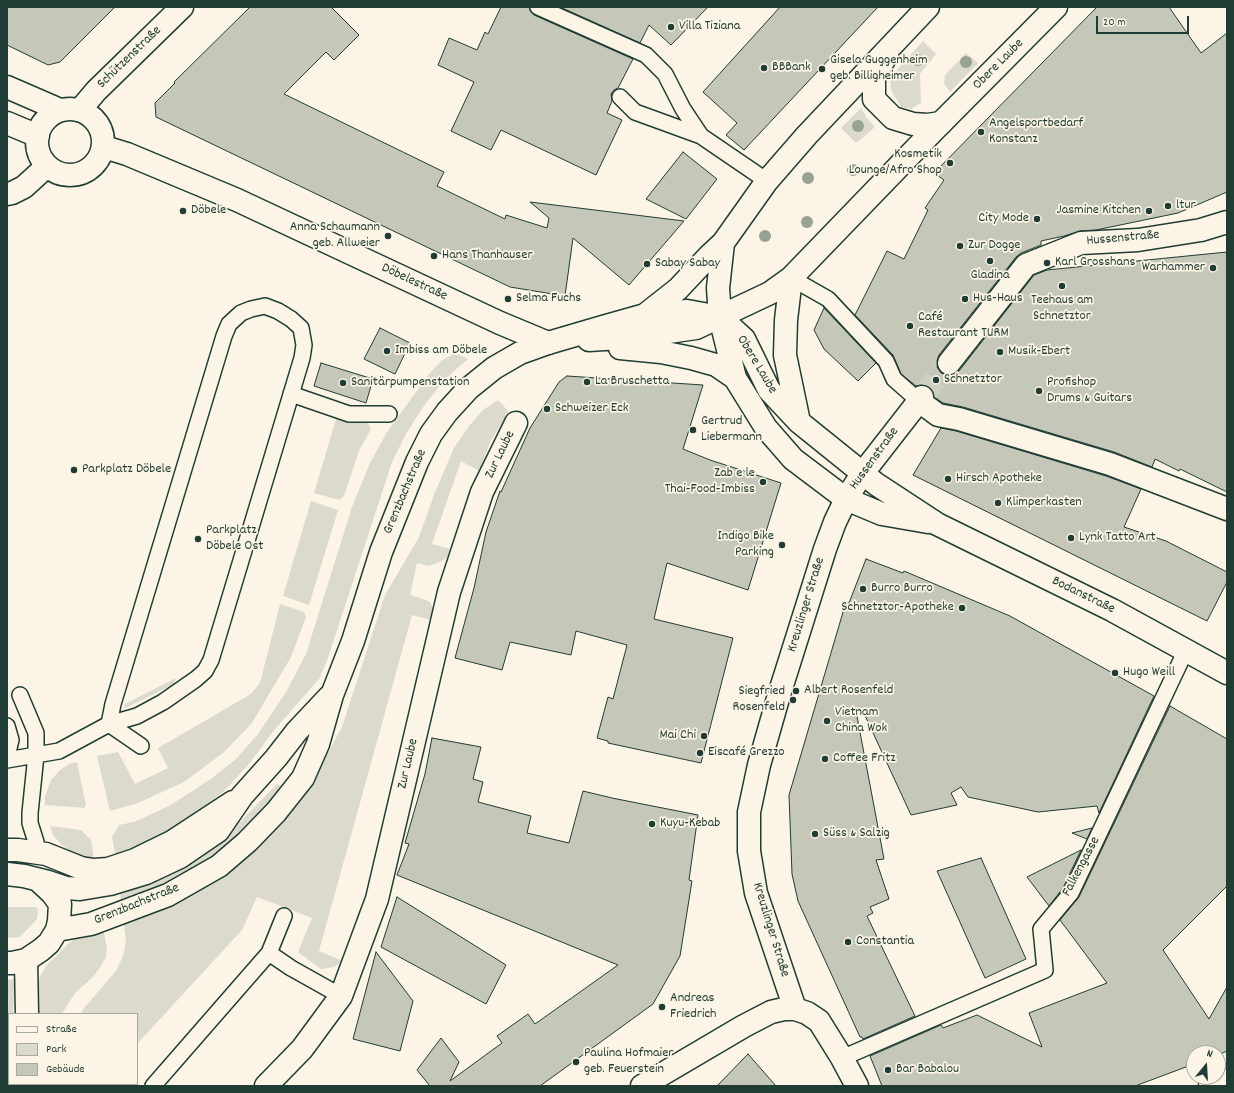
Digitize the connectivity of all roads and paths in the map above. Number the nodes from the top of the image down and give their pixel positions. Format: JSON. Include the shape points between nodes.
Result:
{"nodes":[{"id":1,"x":182,"y":7,"type":"edge"},
{"id":2,"x":538,"y":7,"type":"edge"},
{"id":3,"x":928,"y":7,"type":"edge"},
{"id":4,"x":1056,"y":7,"type":"edge"},
{"id":5,"x":889,"y":50,"type":"junction"},
{"id":6,"x":7,"y":87,"type":"edge"},
{"id":7,"x":620,"y":97,"type":"dead end"},
{"id":8,"x":70,"y":110,"type":"junction"},
{"id":9,"x":7,"y":123,"type":"edge"},
{"id":10,"x":941,"y":123,"type":"junction"},
{"id":11,"x":38,"y":136,"type":"junction"},
{"id":12,"x":701,"y":136,"type":"junction"},
{"id":13,"x":104,"y":146,"type":"junction"},
{"id":14,"x":47,"y":166,"type":"junction"},
{"id":15,"x":767,"y":181,"type":"junction"},
{"id":16,"x":7,"y":194,"type":"edge"},
{"id":17,"x":1227,"y":222,"type":"edge"},
{"id":18,"x":723,"y":244,"type":"junction"},
{"id":19,"x":791,"y":278,"type":"junction"},
{"id":20,"x":645,"y":315,"type":"junction"},
{"id":21,"x":720,"y":317,"type":"junction"},
{"id":22,"x":548,"y":342,"type":"junction"},
{"id":23,"x":949,"y":363,"type":"tunnel mouth"},
{"id":24,"x":735,"y":378,"type":"junction"},
{"id":25,"x":291,"y":394,"type":"junction"},
{"id":26,"x":921,"y":399,"type":"junction"},
{"id":27,"x":389,"y":414,"type":"dead end"},
{"id":28,"x":799,"y":422,"type":"junction"},
{"id":29,"x":516,"y":423,"type":"dead end"},
{"id":30,"x":862,"y":474,"type":"junction"},
{"id":31,"x":846,"y":499,"type":"junction"},
{"id":32,"x":1227,"y":509,"type":"edge"},
{"id":33,"x":937,"y":524,"type":"junction"},
{"id":34,"x":1186,"y":650,"type":"junction"},
{"id":35,"x":1227,"y":673,"type":"edge"},
{"id":36,"x":20,"y":695,"type":"dead end"},
{"id":37,"x":332,"y":695,"type":"junction"},
{"id":38,"x":109,"y":724,"type":"junction"},
{"id":39,"x":7,"y":726,"type":"edge"},
{"id":40,"x":141,"y":746,"type":"dead end"},
{"id":41,"x":36,"y":755,"type":"junction"},
{"id":42,"x":7,"y":756,"type":"edge"},
{"id":43,"x":7,"y":760,"type":"edge"},
{"id":44,"x":242,"y":796,"type":"junction"},
{"id":45,"x":7,"y":850,"type":"edge"},
{"id":46,"x":36,"y":852,"type":"junction"},
{"id":47,"x":7,"y":874,"type":"edge"},
{"id":48,"x":37,"y":879,"type":"junction"},
{"id":49,"x":284,"y":916,"type":"dead end"},
{"id":50,"x":57,"y":930,"type":"junction"},
{"id":51,"x":269,"y":953,"type":"junction"},
{"id":52,"x":17,"y":961,"type":"edge"},
{"id":53,"x":342,"y":996,"type":"junction"},
{"id":54,"x":795,"y":1009,"type":"junction"},
{"id":55,"x":27,"y":1013,"type":"edge"},
{"id":56,"x":842,"y":1058,"type":"junction"},
{"id":57,"x":1227,"y":1080,"type":"edge"},
{"id":58,"x":153,"y":1086,"type":"edge"},
{"id":59,"x":266,"y":1086,"type":"edge"},
{"id":60,"x":642,"y":1086,"type":"edge"},
{"id":61,"x":857,"y":1086,"type":"edge"},
{"id":62,"x":1210,"y":1086,"type":"edge"}],
"edges":[{"from":1,"to":8,"type":"street","name":"Schützenstraße","via":[[96,91]]},
{"from":2,"to":12,"type":"lane","via":[[646,55],[665,74],[683,109]]},
{"from":3,"to":5,"type":"street"},
{"from":4,"to":10,"type":"street","name":"Obere Laube"},
{"from":5,"to":10,"type":"street","via":[[874,78],[874,98],[893,118],[913,124]]},
{"from":5,"to":15,"type":"street","via":[[807,135]]},
{"from":6,"to":8,"type":"street"},
{"from":7,"to":12,"type":"lane","via":[[635,112]]},
{"from":8,"to":11,"type":"street","via":[[50,116],[42,125]]},
{"from":8,"to":13,"type":"street","via":[[90,115],[103,135]]},
{"from":9,"to":11,"type":"street"},
{"from":10,"to":19,"type":"street","name":"Obere Laube"},
{"from":11,"to":14,"type":"street","via":[[37,147]]},
{"from":12,"to":15,"type":"lane"},
{"from":13,"to":14,"type":"street","via":[[92,167],[81,173],[69,175]]},
{"from":13,"to":22,"type":"street","name":"Döbelestraße","via":[[237,200],[500,323]]},
{"from":14,"to":16,"type":"street","via":[[24,187]]},
{"from":15,"to":18,"type":"street"},
{"from":17,"to":23,"type":"street","name":"Hussenstraße","via":[[1201,230],[1138,240],[1081,243],[1026,265]]},
{"from":18,"to":20,"type":"street","via":[[678,289]]},
{"from":18,"to":21,"type":"street","name":"Bodanstraße","via":[[718,288]]},
{"from":19,"to":21,"type":"street","name":"Obere Laube","via":[[770,293]]},
{"from":19,"to":26,"type":"lane","via":[[828,299],[886,361],[894,379]]},
{"from":19,"to":28,"type":"street","name":"Obere Laube","via":[[785,355]]},
{"from":20,"to":21,"type":"street","via":[[687,311]]},
{"from":20,"to":22,"type":"street"},
{"from":21,"to":22,"type":"street","name":"Döbelestraße","via":[[696,328],[678,331],[634,337]]},
{"from":21,"to":24,"type":"street","name":"Bodanstraße"},
{"from":21,"to":28,"type":"street","name":"Obere Laube","via":[[744,339],[769,390]]},
{"from":22,"to":24,"type":"street","name":"Döbelestraße","via":[[661,352],[716,365]]},
{"from":22,"to":37,"type":"street","name":"Grenzbachstraße","via":[[520,353],[494,368],[468,389],[431,434],[381,552],[353,641]]},
{"from":24,"to":31,"type":"street","name":"Bodanstraße","via":[[766,428],[793,459]]},
{"from":25,"to":27,"type":"lane","via":[[349,414]]},
{"from":25,"to":38,"type":"lane","via":[[211,660],[205,671],[163,702],[137,716]]},
{"from":25,"to":38,"type":"lane","via":[[304,345],[301,328],[278,311],[265,306],[241,313],[229,324],[224,336]]},
{"from":26,"to":30,"type":"street","name":"Hussenstraße"},
{"from":26,"to":32,"type":"street","via":[[938,415],[1110,464]]},
{"from":28,"to":30,"type":"street","name":"Obere Laube"},
{"from":29,"to":53,"type":"street","name":"Zur Laube","via":[[482,492],[449,592],[377,899]]},
{"from":30,"to":31,"type":"street","name":"Hussenstraße"},
{"from":30,"to":33,"type":"street","name":"Bodanstraße"},
{"from":31,"to":33,"type":"street","name":"Bodanstraße","via":[[882,514]]},
{"from":31,"to":54,"type":"street","name":"Kreuzlinger Straße","via":[[825,549],[759,765],[749,812],[749,850],[756,893]]},
{"from":33,"to":34,"type":"street","name":"Bodanstraße","via":[[1112,610]]},
{"from":34,"to":35,"type":"street","name":"Bodanstraße"},
{"from":34,"to":56,"type":"lane","name":"Falkengasse","via":[[1071,893],[1041,929],[1045,970]]},
{"from":36,"to":41,"type":"lane","via":[[36,733]]},
{"from":37,"to":44,"type":"street","name":"Grenzbachstraße","via":[[297,731]]},
{"from":37,"to":50,"type":"street","name":"Grenzbachstraße","via":[[318,744],[303,778],[276,812],[219,866],[168,895],[91,924]]},
{"from":38,"to":40,"type":"lane"},
{"from":38,"to":41,"type":"lane","via":[[59,751]]},
{"from":39,"to":42,"type":"lane","via":[[11,740]]},
{"from":41,"to":43,"type":"lane"},
{"from":41,"to":46,"type":"lane","via":[[30,823],[36,842]]},
{"from":44,"to":46,"type":"street","name":"Grenzbachstraße","via":[[172,842],[136,860],[108,870],[81,868]]},
{"from":44,"to":48,"type":"street","name":"Grenzbachstraße","via":[[218,831],[180,857],[146,873],[80,890]]},
{"from":45,"to":46,"type":"street","name":"Grenzbachstraße"},
{"from":46,"to":48,"type":"street"},
{"from":47,"to":48,"type":"street","name":"Grenzbachstraße"},
{"from":48,"to":50,"type":"street","via":[[60,904]]},
{"from":49,"to":51,"type":"lane"},
{"from":50,"to":52,"type":"street","via":[[41,950]]},
{"from":51,"to":53,"type":"lane"},
{"from":51,"to":58,"type":"lane"},
{"from":52,"to":55,"type":"street"},
{"from":53,"to":59,"type":"street","name":"Zur Laube","via":[[302,1049]]},
{"from":54,"to":56,"type":"street","via":[[819,1021]]},
{"from":54,"to":60,"type":"street","via":[[770,1012]]},
{"from":56,"to":61,"type":"street"},
{"from":57,"to":62,"type":"street"}]}
